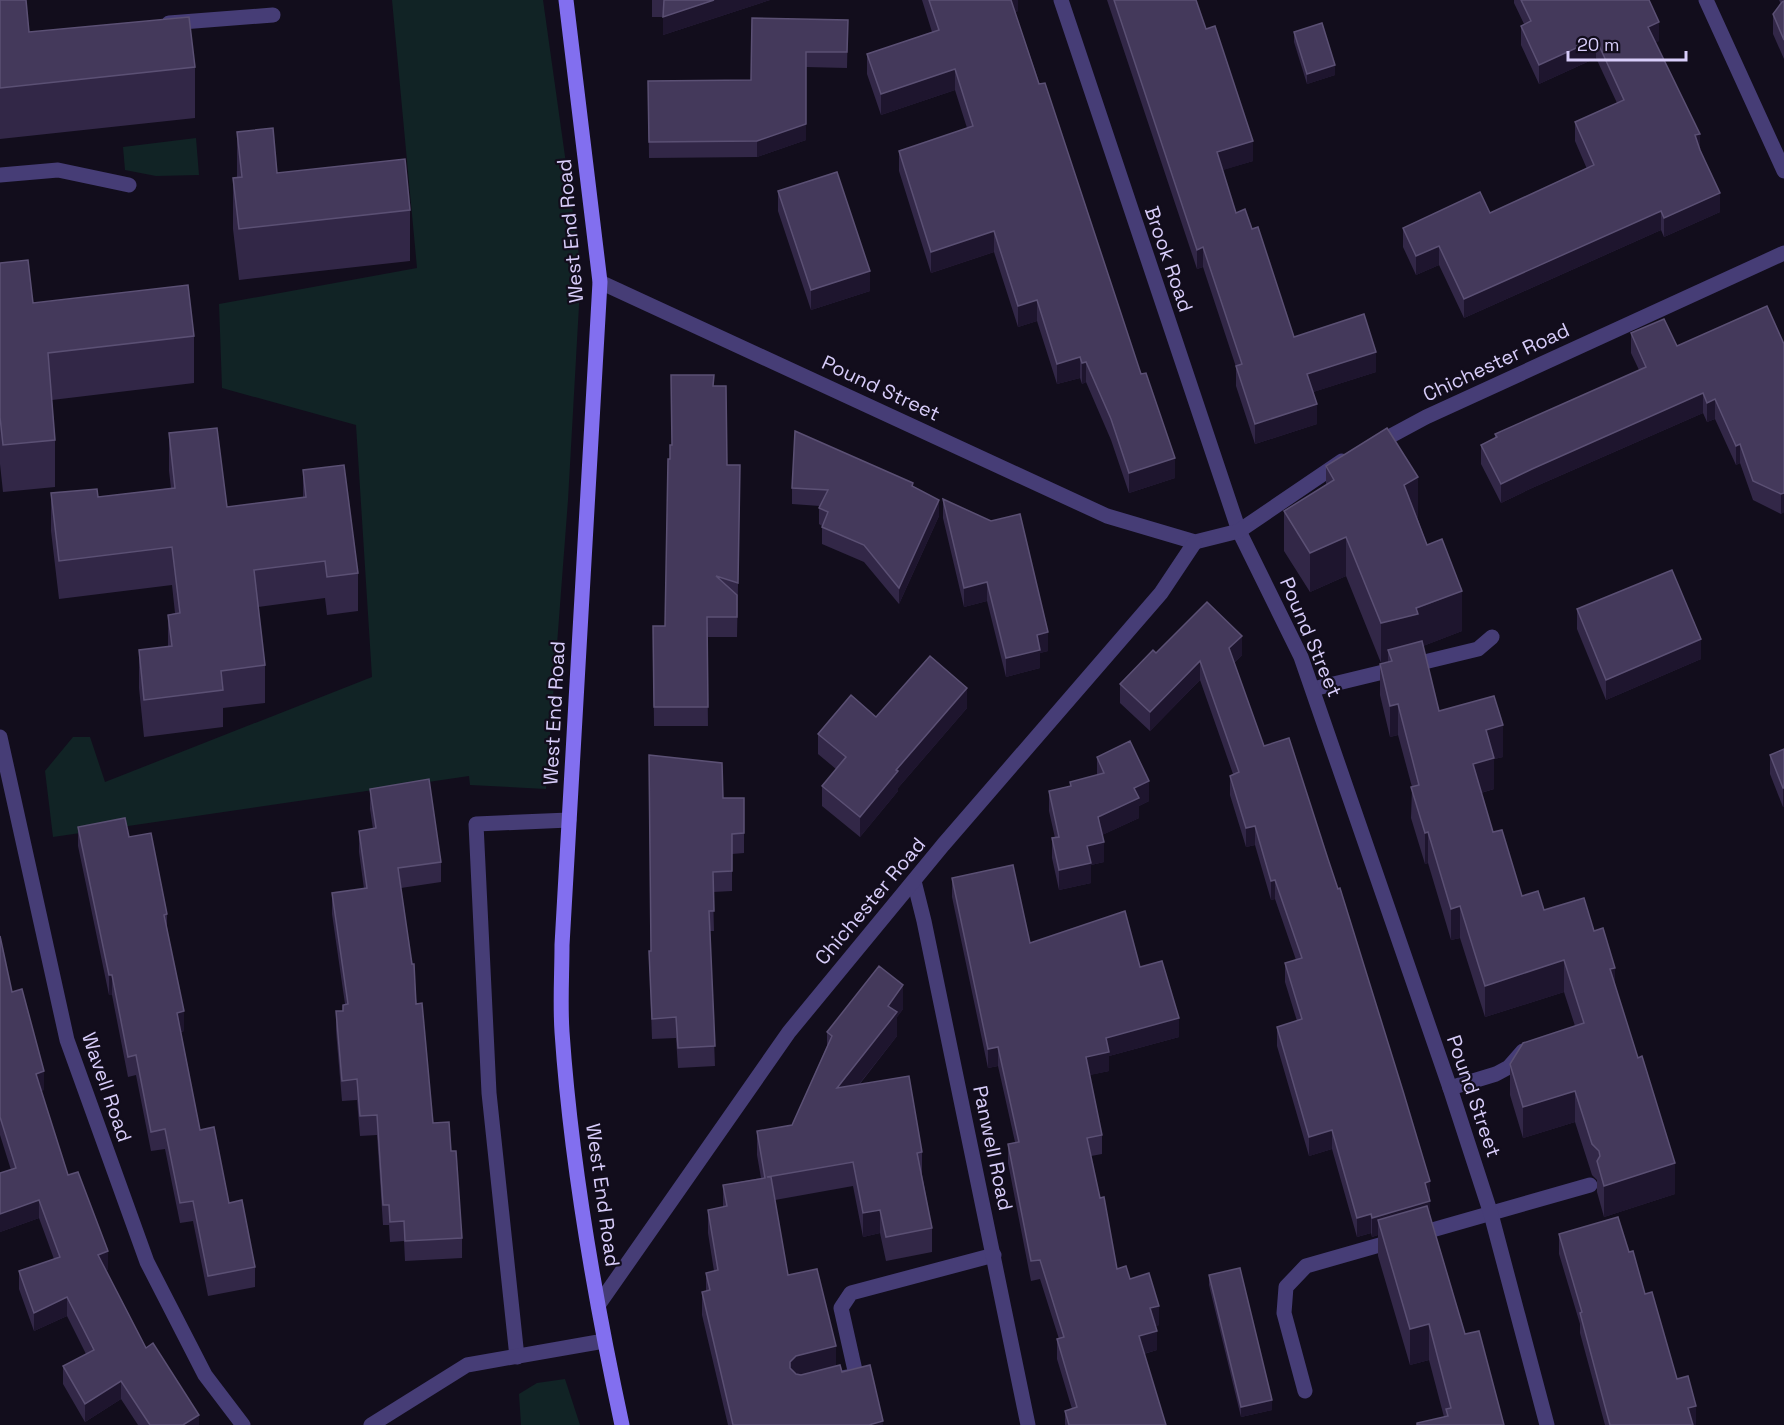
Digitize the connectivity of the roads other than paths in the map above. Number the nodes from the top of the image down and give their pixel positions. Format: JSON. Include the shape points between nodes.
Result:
{"nodes":[{"id":1,"x":566,"y":0,"type":"edge"},
{"id":2,"x":1061,"y":0,"type":"edge"},
{"id":3,"x":1706,"y":0,"type":"edge"},
{"id":4,"x":273,"y":15,"type":"dead end"},
{"id":5,"x":151,"y":24,"type":"edge"},
{"id":6,"x":1784,"y":171,"type":"edge"},
{"id":7,"x":0,"y":176,"type":"edge"},
{"id":8,"x":129,"y":185,"type":"dead end"},
{"id":9,"x":1784,"y":253,"type":"edge"},
{"id":10,"x":600,"y":282,"type":"junction"},
{"id":11,"x":1239,"y":531,"type":"junction"},
{"id":12,"x":1195,"y":542,"type":"junction"},
{"id":13,"x":1492,"y":637,"type":"dead end"},
{"id":14,"x":1313,"y":689,"type":"junction"},
{"id":15,"x":0,"y":737,"type":"edge"},
{"id":16,"x":569,"y":820,"type":"junction"},
{"id":17,"x":914,"y":881,"type":"junction"},
{"id":18,"x":1534,"y":1047,"type":"edge"},
{"id":19,"x":1450,"y":1088,"type":"junction"},
{"id":20,"x":1590,"y":1185,"type":"dead end"},
{"id":21,"x":1491,"y":1214,"type":"junction"},
{"id":22,"x":994,"y":1255,"type":"junction"},
{"id":23,"x":599,"y":1304,"type":"junction"},
{"id":24,"x":604,"y":1341,"type":"junction"},
{"id":25,"x":518,"y":1357,"type":"junction"},
{"id":26,"x":822,"y":1383,"type":"edge"},
{"id":27,"x":1305,"y":1391,"type":"dead end"},
{"id":28,"x":243,"y":1425,"type":"edge"},
{"id":29,"x":371,"y":1425,"type":"edge"},
{"id":30,"x":622,"y":1425,"type":"edge"},
{"id":31,"x":1028,"y":1425,"type":"edge"},
{"id":32,"x":1547,"y":1425,"type":"edge"}],
"edges":[{"from":1,"to":10,"type":"street","name":"West End Road"},
{"from":2,"to":11,"type":"street","name":"Brook Road"},
{"from":3,"to":6,"type":"street"},
{"from":4,"to":5,"type":"street"},
{"from":7,"to":8,"type":"street","via":[[58,170]]},
{"from":9,"to":11,"type":"street","name":"Chichester Road","via":[[1426,417],[1332,466]]},
{"from":10,"to":12,"type":"street","name":"Pound Street","via":[[1107,516]]},
{"from":10,"to":16,"type":"street","name":"West End Road"},
{"from":11,"to":12,"type":"street"},
{"from":11,"to":14,"type":"street","name":"Pound Street","via":[[1302,657]]},
{"from":12,"to":17,"type":"street","name":"Chichester Road","via":[[1161,593]]},
{"from":13,"to":14,"type":"street","via":[[1478,649]]},
{"from":14,"to":19,"type":"street","name":"Pound Street"},
{"from":15,"to":28,"type":"street","name":"Wavell Road","via":[[67,1040],[147,1262],[205,1375]]},
{"from":16,"to":23,"type":"street","name":"West End Road","via":[[562,1030],[579,1194]]},
{"from":16,"to":25,"type":"street","via":[[476,824],[489,1093]]},
{"from":17,"to":22,"type":"street","name":"Panwell Road"},
{"from":17,"to":23,"type":"street","name":"Chichester Road","via":[[789,1032]]},
{"from":18,"to":19,"type":"street","via":[[1523,1051],[1509,1068]]},
{"from":19,"to":21,"type":"street","name":"Pound Street"},
{"from":20,"to":21,"type":"street"},
{"from":21,"to":27,"type":"street","via":[[1306,1266],[1286,1287],[1284,1313]]},
{"from":21,"to":32,"type":"street","name":"Pound Street"},
{"from":22,"to":26,"type":"street","via":[[851,1293],[841,1308],[856,1375]]},
{"from":22,"to":31,"type":"street","name":"Panwell Road"},
{"from":23,"to":24,"type":"street","name":"West End Road"},
{"from":24,"to":25,"type":"street"},
{"from":24,"to":30,"type":"street","name":"West End Road"},
{"from":25,"to":29,"type":"street","via":[[467,1365]]}]}
